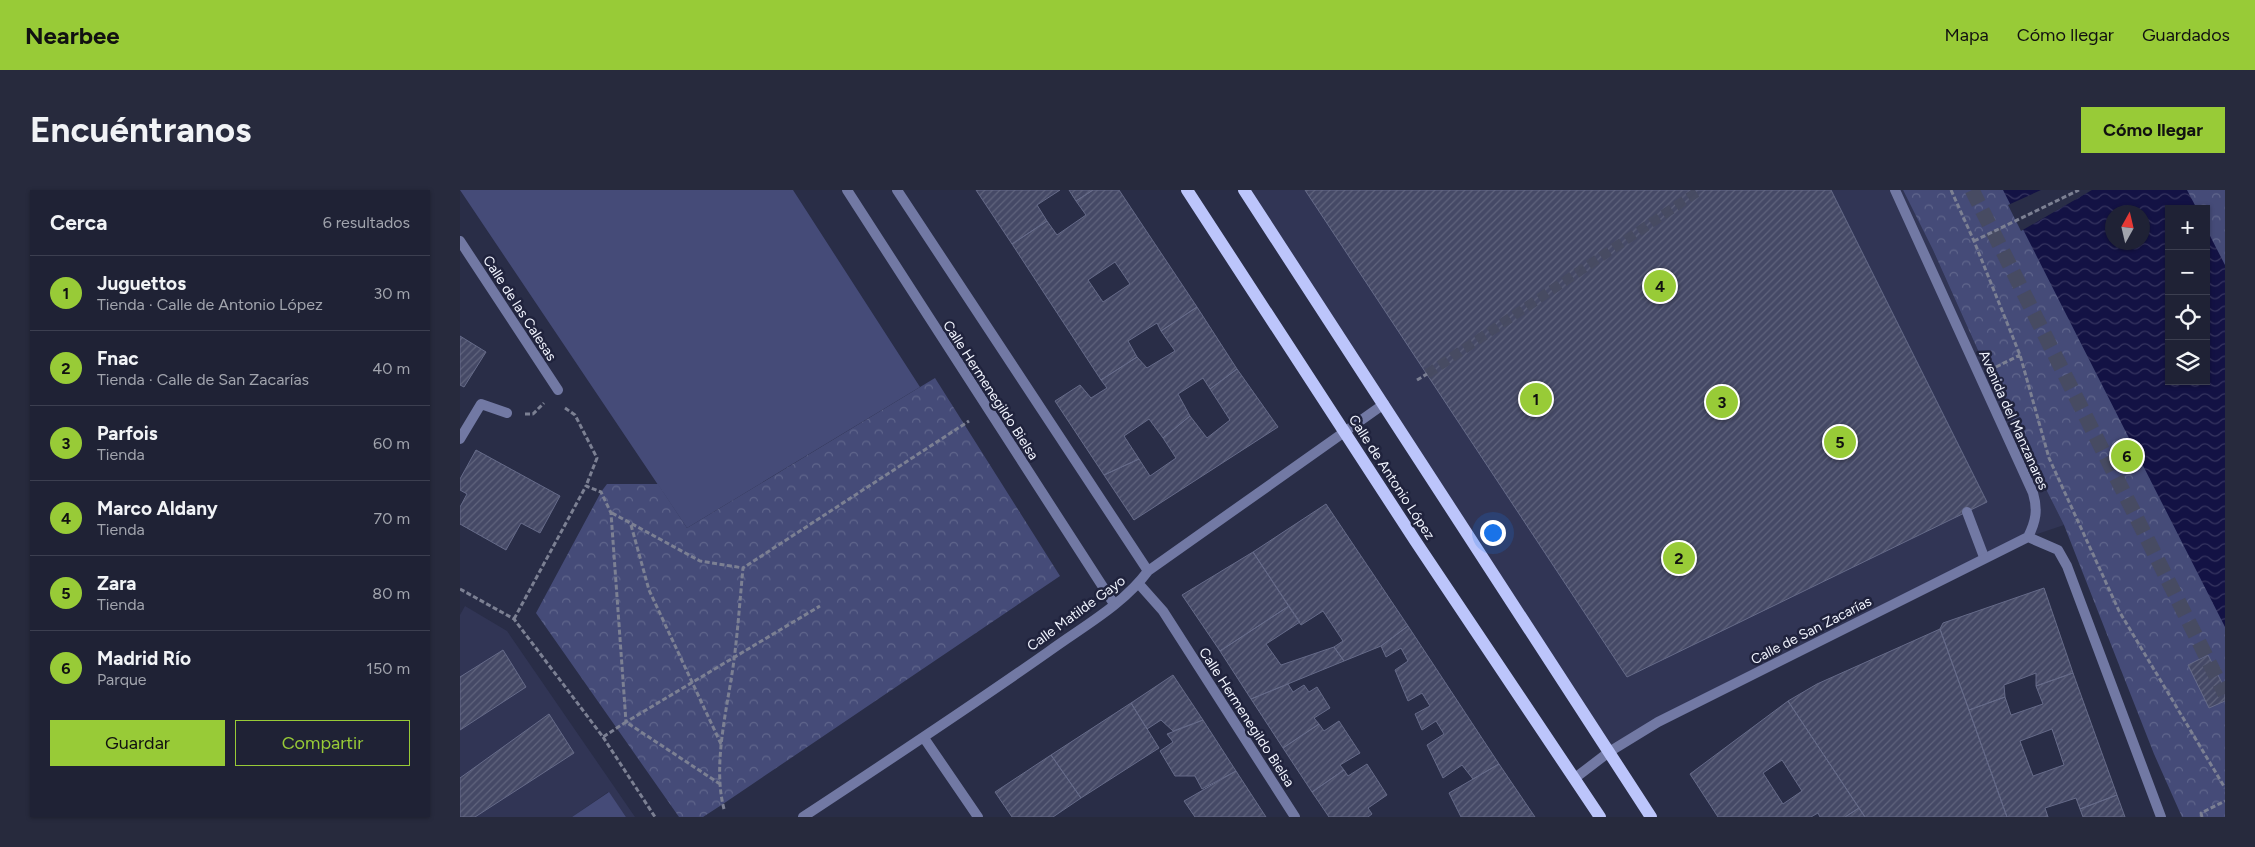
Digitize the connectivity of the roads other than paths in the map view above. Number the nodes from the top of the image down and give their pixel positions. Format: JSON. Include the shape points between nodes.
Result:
{"nodes":[{"id":1,"x":846,"y":190,"type":"edge"},
{"id":2,"x":897,"y":190,"type":"edge"},
{"id":3,"x":1187,"y":190,"type":"edge"},
{"id":4,"x":1244,"y":190,"type":"edge"},
{"id":5,"x":1895,"y":190,"type":"edge"},
{"id":6,"x":460,"y":241,"type":"edge"},
{"id":7,"x":554,"y":394,"type":"road end"},
{"id":8,"x":1384,"y":404,"type":"junction"},
{"id":9,"x":507,"y":413,"type":"road end"},
{"id":10,"x":1345,"y":432,"type":"junction"},
{"id":11,"x":460,"y":439,"type":"edge"},
{"id":12,"x":1967,"y":512,"type":"dead end"},
{"id":13,"x":2028,"y":537,"type":"junction"},
{"id":14,"x":1984,"y":558,"type":"junction"},
{"id":15,"x":1148,"y":571,"type":"junction"},
{"id":16,"x":1139,"y":584,"type":"junction"},
{"id":17,"x":1114,"y":604,"type":"junction"},
{"id":18,"x":924,"y":738,"type":"junction"},
{"id":19,"x":1609,"y":752,"type":"junction"},
{"id":20,"x":1575,"y":778,"type":"junction"},
{"id":21,"x":803,"y":817,"type":"edge"},
{"id":22,"x":978,"y":817,"type":"edge"},
{"id":23,"x":1295,"y":817,"type":"edge"},
{"id":24,"x":1600,"y":817,"type":"edge"},
{"id":25,"x":1651,"y":817,"type":"edge"},
{"id":26,"x":2161,"y":817,"type":"edge"}],
"edges":[{"from":1,"to":17,"type":"street","name":"Calle Hermenegildo Bielsa"},
{"from":2,"to":15,"type":"street"},
{"from":3,"to":10,"type":"main road","name":"Calle de Antonio López"},
{"from":4,"to":8,"type":"main road"},
{"from":5,"to":13,"type":"street","name":"Avenida del Manzanares","via":[[2033,493],[2037,507]]},
{"from":6,"to":7,"type":"street","name":"Calle de las Calesas"},
{"from":8,"to":10,"type":"street","name":"Calle Matilde Gayo"},
{"from":8,"to":19,"type":"main road"},
{"from":9,"to":11,"type":"street","via":[[481,404]]},
{"from":10,"to":15,"type":"street","name":"Calle Matilde Gayo"},
{"from":10,"to":20,"type":"main road","name":"Calle de Antonio López"},
{"from":12,"to":14,"type":"street"},
{"from":13,"to":14,"type":"street","name":"Calle de San Zacarías"},
{"from":13,"to":26,"type":"street","via":[[2058,550],[2067,566]]},
{"from":14,"to":19,"type":"street","name":"Calle de San Zacarías","via":[[1658,722]]},
{"from":15,"to":16,"type":"street","name":"Calle Matilde Gayo"},
{"from":16,"to":17,"type":"street","name":"Calle Matilde Gayo"},
{"from":16,"to":23,"type":"street","name":"Calle Hermenegildo Bielsa","via":[[1163,612]]},
{"from":17,"to":18,"type":"street","name":"Calle Matilde Gayo"},
{"from":18,"to":21,"type":"street","name":"Calle Matilde Gayo"},
{"from":18,"to":22,"type":"street"},
{"from":19,"to":20,"type":"street"},
{"from":19,"to":25,"type":"main road"},
{"from":20,"to":24,"type":"main road","name":"Calle de Antonio López"}]}
